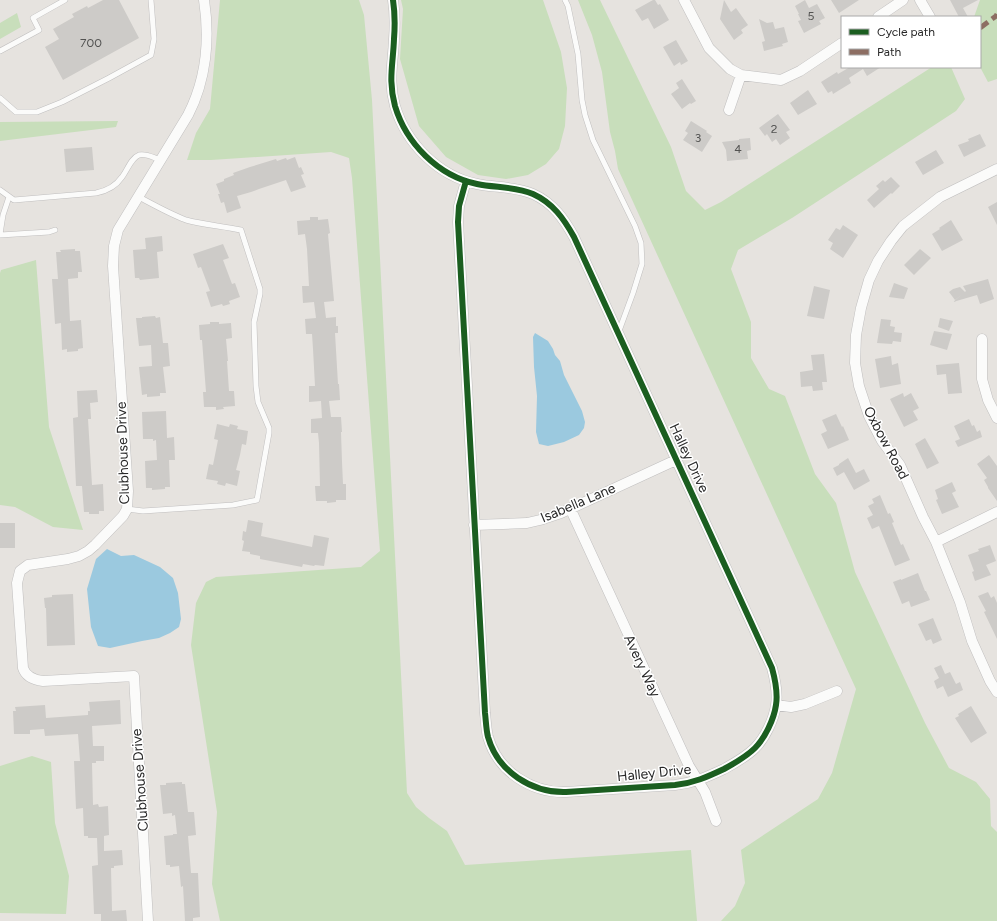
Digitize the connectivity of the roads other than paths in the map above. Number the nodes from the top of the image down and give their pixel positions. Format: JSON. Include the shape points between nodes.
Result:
{"nodes":[{"id":1,"x":65,"y":0,"type":"edge"},
{"id":2,"x":151,"y":0,"type":"edge"},
{"id":3,"x":204,"y":0,"type":"edge"},
{"id":4,"x":393,"y":0,"type":"edge"},
{"id":5,"x":565,"y":0,"type":"edge"},
{"id":6,"x":684,"y":0,"type":"edge"},
{"id":7,"x":902,"y":0,"type":"edge"},
{"id":8,"x":920,"y":0,"type":"edge"},
{"id":9,"x":879,"y":16,"type":"edge"},
{"id":10,"x":929,"y":16,"type":"edge"},
{"id":11,"x":841,"y":44,"type":"edge"},
{"id":12,"x":0,"y":51,"type":"edge"},
{"id":13,"x":741,"y":75,"type":"junction"},
{"id":14,"x":0,"y":98,"type":"edge"},
{"id":15,"x":729,"y":110,"type":"dead end"},
{"id":16,"x":160,"y":160,"type":"junction"},
{"id":17,"x":997,"y":169,"type":"edge"},
{"id":18,"x":466,"y":181,"type":"junction"},
{"id":19,"x":0,"y":190,"type":"edge"},
{"id":20,"x":9,"y":197,"type":"junction"},
{"id":21,"x":139,"y":197,"type":"junction"},
{"id":22,"x":55,"y":230,"type":"dead end"},
{"id":23,"x":0,"y":234,"type":"edge"},
{"id":24,"x":618,"y":332,"type":"junction"},
{"id":25,"x":982,"y":339,"type":"dead end"},
{"id":26,"x":997,"y":418,"type":"edge"},
{"id":27,"x":676,"y":460,"type":"junction"},
{"id":28,"x":570,"y":508,"type":"junction"},
{"id":29,"x":127,"y":509,"type":"junction"},
{"id":30,"x":997,"y":512,"type":"edge"},
{"id":31,"x":474,"y":525,"type":"junction"},
{"id":32,"x":936,"y":542,"type":"junction"},
{"id":33,"x":837,"y":690,"type":"dead end"},
{"id":34,"x":997,"y":692,"type":"edge"},
{"id":35,"x":776,"y":705,"type":"junction"},
{"id":36,"x":698,"y":781,"type":"junction"},
{"id":37,"x":716,"y":821,"type":"dead end"},
{"id":38,"x":148,"y":921,"type":"edge"}],
"edges":[{"from":1,"to":12,"type":"lane","via":[[33,18],[39,30]]},
{"from":2,"to":14,"type":"lane","via":[[154,39],[151,55],[96,85],[37,112],[16,112]]},
{"from":3,"to":16,"type":"street","name":"Clubhouse Drive","via":[[206,45],[201,85],[193,106]]},
{"from":4,"to":18,"type":"street","name":"Halley Drive","via":[[395,28],[391,78],[398,116],[409,136],[424,154],[441,169]]},
{"from":5,"to":24,"type":"lane","via":[[578,54],[585,115],[593,140],[641,243],[642,264]]},
{"from":6,"to":13,"type":"street","via":[[709,48],[730,69]]},
{"from":7,"to":9,"type":"street"},
{"from":8,"to":10,"type":"street"},
{"from":11,"to":13,"type":"street","via":[[800,71],[781,80]]},
{"from":13,"to":15,"type":"street"},
{"from":16,"to":20,"type":"lane","via":[[139,155],[133,159],[117,183],[96,194],[20,200]]},
{"from":16,"to":21,"type":"street","name":"Clubhouse Drive"},
{"from":17,"to":32,"type":"street","name":"Oxbow Road","via":[[940,197],[904,226],[891,241],[869,280],[856,335],[855,363],[859,386],[869,416],[882,441],[900,465]]},
{"from":18,"to":24,"type":"street","name":"Halley Drive","via":[[522,190],[539,197],[553,207],[574,237]]},
{"from":18,"to":31,"type":"street","name":"Halley Drive","via":[[459,206],[458,222]]},
{"from":19,"to":20,"type":"lane"},
{"from":20,"to":23,"type":"lane"},
{"from":21,"to":29,"type":"street","name":"Clubhouse Drive","via":[[118,230],[113,266]]},
{"from":21,"to":29,"type":"lane","via":[[186,220],[241,230],[260,288],[254,322],[256,386],[258,402],[269,433],[257,500],[233,505],[143,511]]},
{"from":22,"to":23,"type":"lane"},
{"from":24,"to":27,"type":"street","name":"Halley Drive"},
{"from":25,"to":26,"type":"street","via":[[982,379]]},
{"from":27,"to":28,"type":"street","name":"Isabella Lane"},
{"from":27,"to":35,"type":"street","name":"Halley Drive","via":[[772,668]]},
{"from":28,"to":31,"type":"street","name":"Isabella Lane","via":[[551,517],[527,523]]},
{"from":28,"to":36,"type":"street","name":"Avery Way"},
{"from":29,"to":38,"type":"street","name":"Clubhouse Drive","via":[[88,551],[68,559],[28,565],[20,571],[17,583],[23,668],[30,677],[43,681],[134,676]]},
{"from":30,"to":32,"type":"street"},
{"from":31,"to":36,"type":"street","name":"Halley Drive","via":[[486,722],[492,746],[507,769],[530,785],[558,793],[688,784]]},
{"from":32,"to":34,"type":"street","name":"Oxbow Road","via":[[960,602],[972,641]]},
{"from":33,"to":35,"type":"street","via":[[805,704],[791,707]]},
{"from":35,"to":36,"type":"street","name":"Halley Drive","via":[[766,733],[755,749],[736,762]]},
{"from":36,"to":37,"type":"street","name":"Avery Way"}]}
